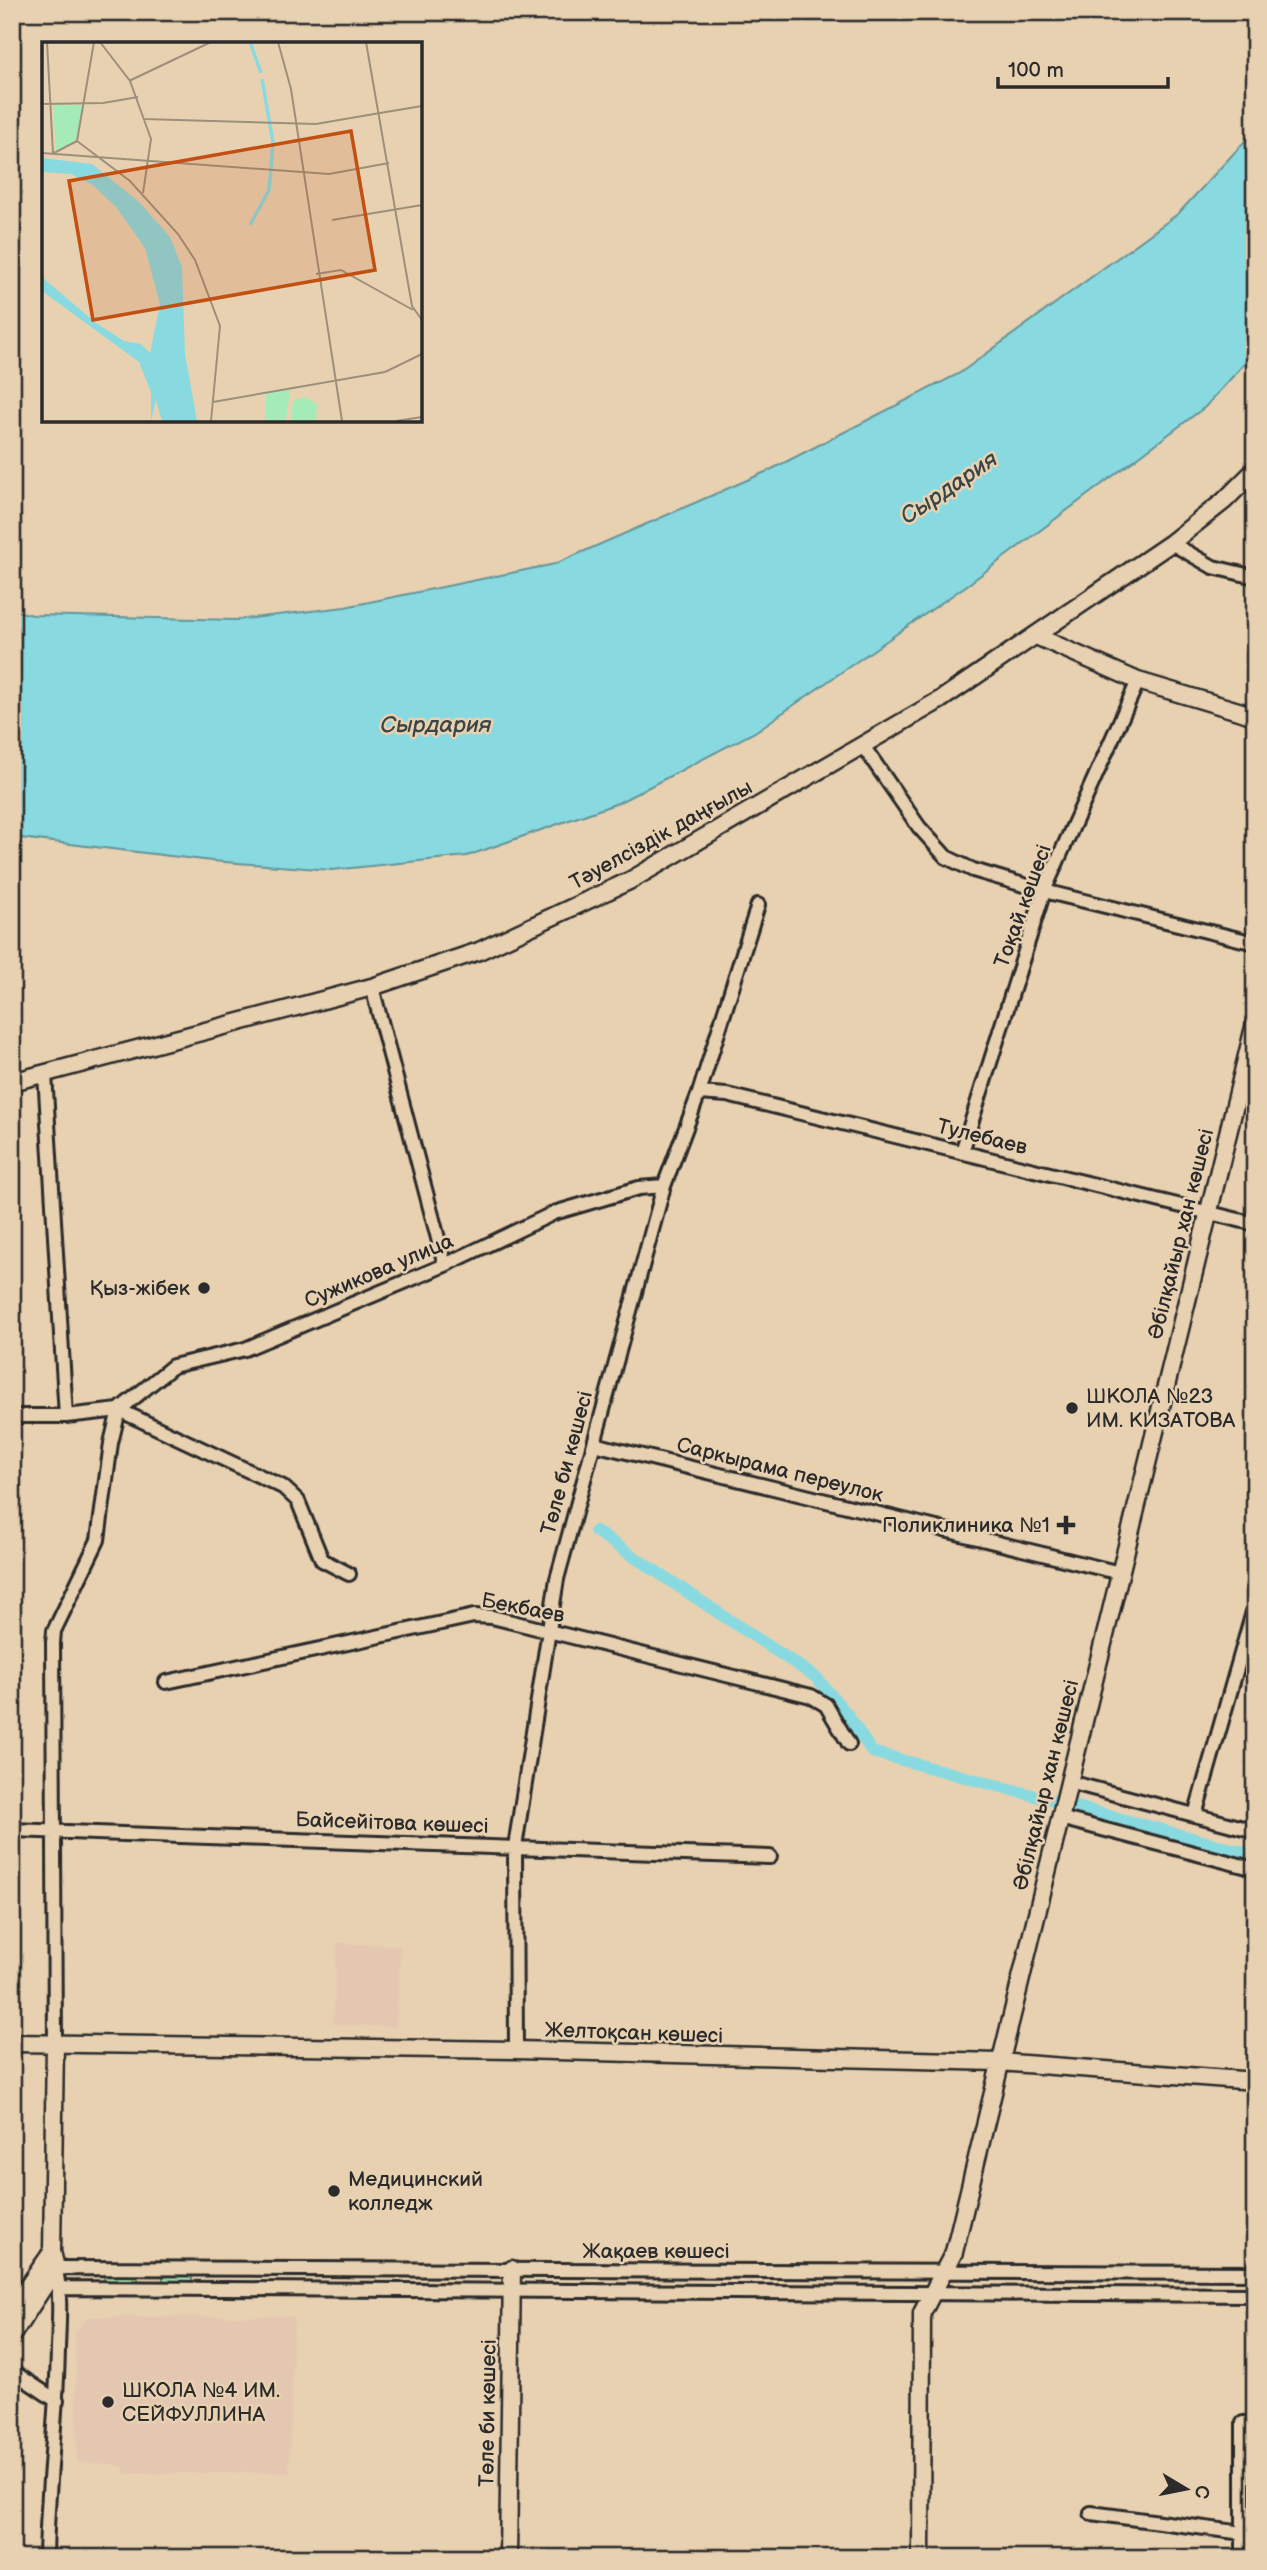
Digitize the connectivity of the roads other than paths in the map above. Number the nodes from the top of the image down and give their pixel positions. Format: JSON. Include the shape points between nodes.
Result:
{"nodes":[{"id":1,"x":1255,"y":470,"type":"edge"},
{"id":2,"x":1171,"y":543,"type":"junction"},
{"id":3,"x":1255,"y":577,"type":"edge"},
{"id":4,"x":1036,"y":636,"type":"junction"},
{"id":5,"x":1138,"y":681,"type":"junction"},
{"id":6,"x":1255,"y":716,"type":"edge"},
{"id":7,"x":863,"y":746,"type":"junction"},
{"id":8,"x":1044,"y":891,"type":"junction"},
{"id":9,"x":758,"y":905,"type":"dead end"},
{"id":10,"x":1255,"y":943,"type":"edge"},
{"id":11,"x":372,"y":987,"type":"junction"},
{"id":12,"x":1255,"y":1023,"type":"edge"},
{"id":13,"x":45,"y":1074,"type":"junction"},
{"id":14,"x":12,"y":1082,"type":"edge"},
{"id":15,"x":699,"y":1093,"type":"junction"},
{"id":16,"x":962,"y":1152,"type":"junction"},
{"id":17,"x":664,"y":1186,"type":"junction"},
{"id":18,"x":1208,"y":1213,"type":"junction"},
{"id":19,"x":1255,"y":1224,"type":"edge"},
{"id":20,"x":445,"y":1265,"type":"junction"},
{"id":21,"x":119,"y":1409,"type":"junction"},
{"id":22,"x":12,"y":1416,"type":"edge"},
{"id":23,"x":66,"y":1416,"type":"junction"},
{"id":24,"x":594,"y":1444,"type":"junction"},
{"id":25,"x":1120,"y":1573,"type":"junction"},
{"id":26,"x":349,"y":1574,"type":"dead end"},
{"id":27,"x":1255,"y":1605,"type":"edge"},
{"id":28,"x":550,"y":1632,"type":"junction"},
{"id":29,"x":166,"y":1682,"type":"dead end"},
{"id":30,"x":849,"y":1744,"type":"dead end"},
{"id":31,"x":1069,"y":1782,"type":"junction"},
{"id":32,"x":1195,"y":1815,"type":"junction"},
{"id":33,"x":1060,"y":1818,"type":"junction"},
{"id":34,"x":12,"y":1830,"type":"edge"},
{"id":35,"x":53,"y":1831,"type":"junction"},
{"id":36,"x":1255,"y":1831,"type":"edge"},
{"id":37,"x":514,"y":1847,"type":"junction"},
{"id":38,"x":770,"y":1857,"type":"dead end"},
{"id":39,"x":1255,"y":1870,"type":"edge"},
{"id":40,"x":12,"y":2043,"type":"edge"},
{"id":41,"x":55,"y":2044,"type":"junction"},
{"id":42,"x":516,"y":2050,"type":"junction"},
{"id":43,"x":998,"y":2062,"type":"junction"},
{"id":44,"x":1255,"y":2081,"type":"edge"},
{"id":45,"x":54,"y":2260,"type":"junction"},
{"id":46,"x":512,"y":2269,"type":"junction"},
{"id":47,"x":944,"y":2271,"type":"junction"},
{"id":48,"x":1255,"y":2273,"type":"edge"},
{"id":49,"x":60,"y":2288,"type":"junction"},
{"id":50,"x":510,"y":2291,"type":"junction"},
{"id":51,"x":932,"y":2294,"type":"junction"},
{"id":52,"x":1255,"y":2295,"type":"edge"},
{"id":53,"x":12,"y":2309,"type":"edge"},
{"id":54,"x":12,"y":2335,"type":"edge"},
{"id":55,"x":12,"y":2371,"type":"edge"},
{"id":56,"x":57,"y":2401,"type":"junction"},
{"id":57,"x":1249,"y":2423,"type":"edge"},
{"id":58,"x":1091,"y":2513,"type":"dead end"},
{"id":59,"x":1243,"y":2533,"type":"junction"},
{"id":60,"x":46,"y":2558,"type":"edge"},
{"id":61,"x":508,"y":2558,"type":"edge"},
{"id":62,"x":921,"y":2558,"type":"edge"},
{"id":63,"x":1243,"y":2558,"type":"edge"}],
"edges":[{"from":1,"to":2,"type":"street","name":"Тәуелсіздік даңғылы","via":[[1224,502]]},
{"from":2,"to":3,"type":"street","via":[[1213,567]]},
{"from":2,"to":4,"type":"street","name":"Тәуелсіздік даңғылы"},
{"from":4,"to":5,"type":"street"},
{"from":4,"to":7,"type":"street","name":"Тәуелсіздік даңғылы"},
{"from":5,"to":6,"type":"street"},
{"from":5,"to":8,"type":"street","name":"Тоқай көшесі"},
{"from":7,"to":8,"type":"street","via":[[919,827],[946,857]]},
{"from":7,"to":11,"type":"street","name":"Тәуелсіздік даңғылы","via":[[631,880],[479,951]]},
{"from":8,"to":10,"type":"street"},
{"from":8,"to":16,"type":"street","name":"Тоқай көшесі"},
{"from":9,"to":15,"type":"street","name":"Төле би көшесі"},
{"from":11,"to":13,"type":"street","name":"Тәуелсіздік даңғылы"},
{"from":11,"to":20,"type":"street"},
{"from":12,"to":18,"type":"street","name":"Әбілқайыр хан көшесі"},
{"from":13,"to":14,"type":"street","name":"Тәуелсіздік даңғылы"},
{"from":13,"to":23,"type":"street"},
{"from":15,"to":16,"type":"street","name":"Тулебаев","via":[[727,1095]]},
{"from":15,"to":17,"type":"street","name":"Төле би көшесі"},
{"from":16,"to":18,"type":"street","name":"Тулебаев"},
{"from":17,"to":20,"type":"street","name":"Сужикова улица","via":[[639,1188],[554,1213]]},
{"from":17,"to":24,"type":"street","name":"Төле би көшесі"},
{"from":18,"to":19,"type":"street","name":"Тулебаев"},
{"from":18,"to":25,"type":"street","name":"Әбілқайыр хан көшесі"},
{"from":20,"to":21,"type":"street","name":"Сужикова улица","via":[[245,1349],[173,1366]]},
{"from":21,"to":23,"type":"street"},
{"from":21,"to":26,"type":"street","via":[[283,1487],[298,1501],[322,1560]]},
{"from":21,"to":35,"type":"street","via":[[98,1540],[54,1631]]},
{"from":22,"to":23,"type":"street"},
{"from":24,"to":25,"type":"street","name":"Саркырама переулок"},
{"from":24,"to":28,"type":"street","name":"Төле би көшесі","via":[[557,1579]]},
{"from":25,"to":31,"type":"street","name":"Әбілқайыр хан көшесі"},
{"from":27,"to":32,"type":"street"},
{"from":28,"to":29,"type":"street","name":"Бекбаев","via":[[474,1616]]},
{"from":28,"to":30,"type":"street","name":"Бекбаев","via":[[811,1696],[826,1705]]},
{"from":28,"to":37,"type":"street","name":"Төле би көшесі"},
{"from":31,"to":32,"type":"street"},
{"from":31,"to":33,"type":"street","name":"Әбілқайыр хан көшесі"},
{"from":32,"to":36,"type":"street"},
{"from":33,"to":39,"type":"street"},
{"from":33,"to":43,"type":"street","name":"Әбілқайыр хан көшесі"},
{"from":34,"to":35,"type":"street","name":"Байсейітова көшесі"},
{"from":35,"to":37,"type":"street","name":"Байсейітова көшесі"},
{"from":35,"to":41,"type":"street"},
{"from":37,"to":38,"type":"street","name":"Байсейітова көшесі"},
{"from":37,"to":42,"type":"street","name":"Төле би көшесі"},
{"from":40,"to":41,"type":"street","name":"Желтоқсан көшесі"},
{"from":41,"to":42,"type":"street","name":"Желтоқсан көшесі"},
{"from":41,"to":45,"type":"street"},
{"from":42,"to":43,"type":"street","name":"Желтоқсан көшесі"},
{"from":43,"to":44,"type":"street","name":"Желтоқсан көшесі"},
{"from":43,"to":47,"type":"street","name":"Әбілқайыр хан көшесі","via":[[954,2252]]},
{"from":45,"to":46,"type":"street","name":"Жақаев көшесі"},
{"from":45,"to":49,"type":"street"},
{"from":45,"to":53,"type":"street"},
{"from":45,"to":54,"type":"street"},
{"from":46,"to":47,"type":"street","name":"Жақаев көшесі"},
{"from":46,"to":50,"type":"street","name":"Төле би көшесі"},
{"from":47,"to":48,"type":"street","name":"Жақаев көшесі"},
{"from":47,"to":51,"type":"street","name":"Әбілқайыр хан көшесі"},
{"from":49,"to":50,"type":"street","name":"Жақаев көшесі"},
{"from":49,"to":56,"type":"street"},
{"from":50,"to":51,"type":"street","name":"Жақаев көшесі"},
{"from":50,"to":61,"type":"street","name":"Төле би көшесі"},
{"from":51,"to":52,"type":"street","name":"Жақаев көшесі"},
{"from":51,"to":62,"type":"street","name":"Әбілқайыр хан көшесі","via":[[922,2314]]},
{"from":55,"to":56,"type":"street"},
{"from":56,"to":60,"type":"street"},
{"from":57,"to":59,"type":"street"},
{"from":58,"to":59,"type":"street"},
{"from":59,"to":63,"type":"street"}]}
